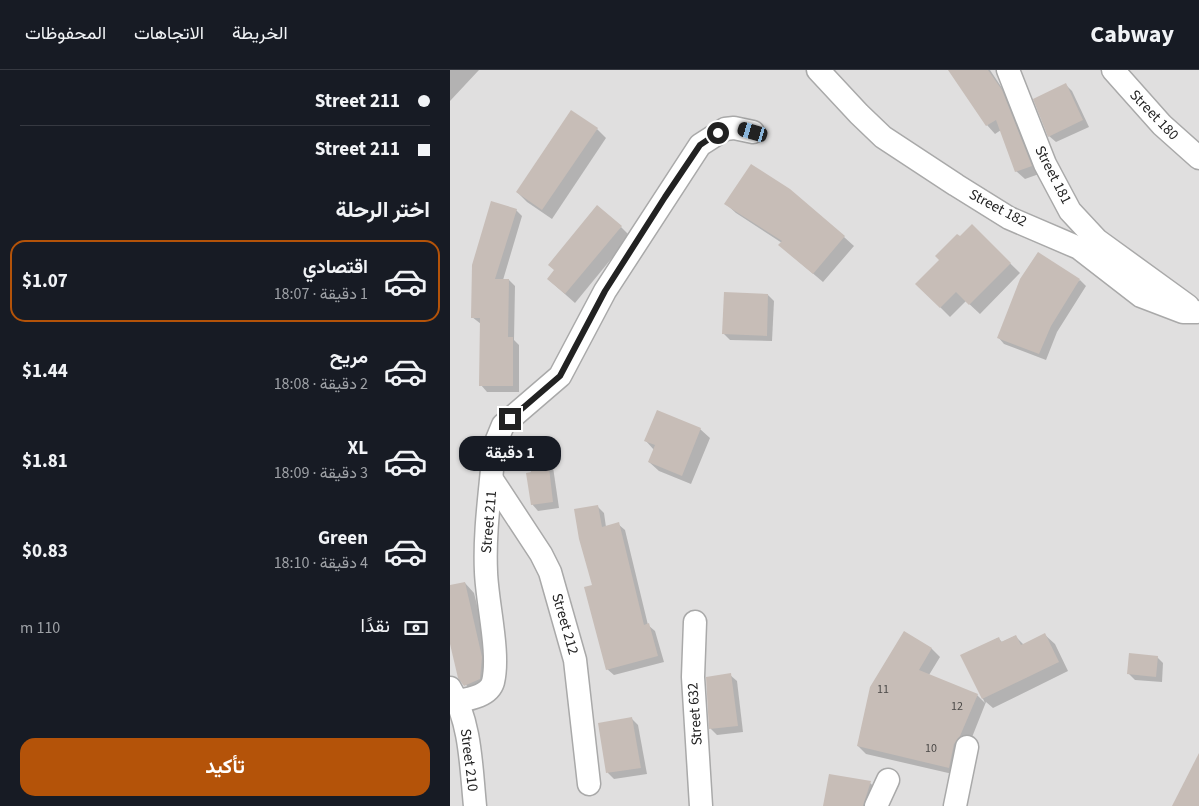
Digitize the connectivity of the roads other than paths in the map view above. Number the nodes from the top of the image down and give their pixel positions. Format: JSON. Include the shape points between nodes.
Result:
{"nodes":[{"id":1,"x":818,"y":70,"type":"edge"},
{"id":2,"x":1008,"y":70,"type":"edge"},
{"id":3,"x":1113,"y":70,"type":"edge"},
{"id":4,"x":753,"y":132,"type":"dead end"},
{"id":5,"x":1199,"y":158,"type":"edge"},
{"id":6,"x":1198,"y":313,"type":"edge"},
{"id":7,"x":493,"y":481,"type":"junction"},
{"id":8,"x":695,"y":622,"type":"dead end"},
{"id":9,"x":454,"y":695,"type":"edge"},
{"id":10,"x":968,"y":747,"type":"dead end"},
{"id":11,"x":888,"y":780,"type":"dead end"},
{"id":12,"x":589,"y":784,"type":"dead end"},
{"id":13,"x":475,"y":806,"type":"edge"},
{"id":14,"x":701,"y":806,"type":"edge"},
{"id":15,"x":876,"y":806,"type":"edge"},
{"id":16,"x":955,"y":806,"type":"edge"}],
"edges":[{"from":1,"to":6,"type":"street","name":"Street 182","via":[[883,137],[956,185],[1009,218],[1079,248],[1141,296],[1183,312]]},
{"from":2,"to":6,"type":"street","name":"Street 181","via":[[1046,164],[1070,211],[1097,240]]},
{"from":3,"to":5,"type":"street","name":"Street 180","via":[[1162,126]]},
{"from":4,"to":7,"type":"street","name":"Street 211","via":[[734,128],[725,130],[700,145],[605,291],[560,376],[503,425],[494,446]]},
{"from":7,"to":9,"type":"street","name":"Street 211","via":[[486,555],[493,683],[488,691],[473,698]]},
{"from":7,"to":12,"type":"street","name":"Street 212","via":[[550,572],[575,660]]},
{"from":8,"to":14,"type":"street","name":"Street 632","via":[[693,677]]},
{"from":9,"to":13,"type":"street","name":"Street 210","via":[[467,735]]},
{"from":10,"to":16,"type":"street"},
{"from":11,"to":15,"type":"street"}]}
